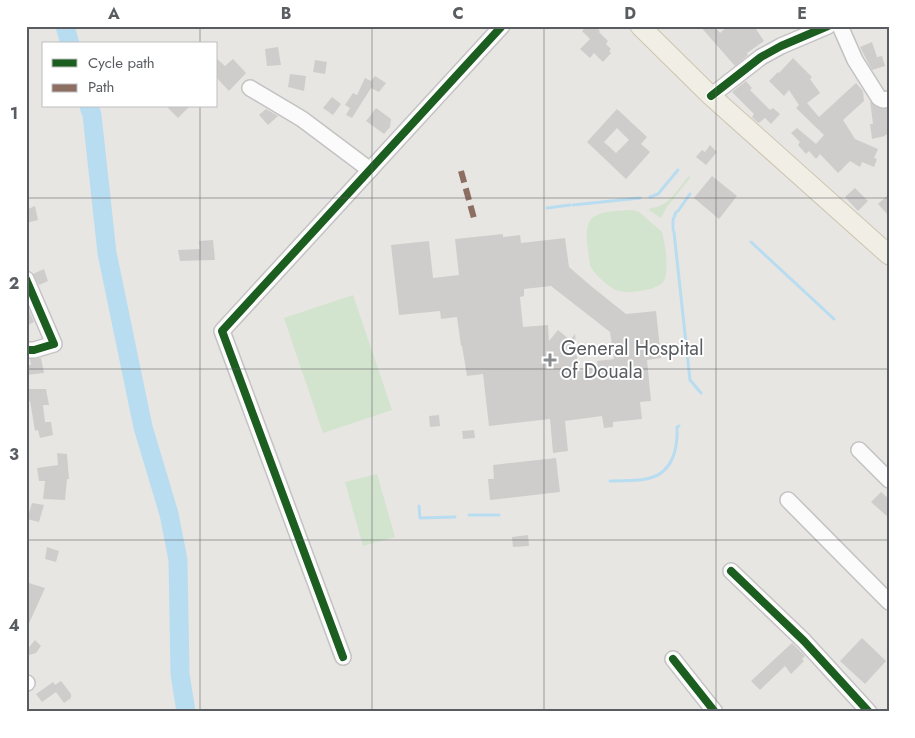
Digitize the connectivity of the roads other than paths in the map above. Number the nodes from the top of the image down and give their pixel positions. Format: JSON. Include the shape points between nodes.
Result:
{"nodes":[{"id":1,"x":502,"y":26,"type":"edge"},
{"id":2,"x":640,"y":26,"type":"edge"},
{"id":3,"x":828,"y":26,"type":"edge"},
{"id":4,"x":840,"y":26,"type":"edge"},
{"id":5,"x":250,"y":88,"type":"dead end"},
{"id":6,"x":711,"y":96,"type":"junction"},
{"id":7,"x":889,"y":99,"type":"edge"},
{"id":8,"x":370,"y":170,"type":"junction"},
{"id":9,"x":889,"y":254,"type":"edge"},
{"id":10,"x":26,"y":279,"type":"edge"},
{"id":11,"x":26,"y":350,"type":"edge"},
{"id":12,"x":859,"y":450,"type":"dead end"},
{"id":13,"x":889,"y":480,"type":"edge"},
{"id":14,"x":788,"y":500,"type":"dead end"},
{"id":15,"x":731,"y":571,"type":"dead end"},
{"id":16,"x":889,"y":602,"type":"edge"},
{"id":17,"x":343,"y":657,"type":"dead end"},
{"id":18,"x":673,"y":659,"type":"dead end"},
{"id":19,"x":715,"y":712,"type":"edge"},
{"id":20,"x":869,"y":712,"type":"edge"}],
"edges":[{"from":1,"to":8,"type":"street"},
{"from":2,"to":6,"type":"main road"},
{"from":3,"to":6,"type":"street","via":[[761,57]]},
{"from":4,"to":7,"type":"street","via":[[855,60],[879,98]]},
{"from":5,"to":8,"type":"street","via":[[302,119]]},
{"from":6,"to":9,"type":"main road"},
{"from":8,"to":17,"type":"street","via":[[222,331]]},
{"from":10,"to":11,"type":"street","via":[[54,344]]},
{"from":12,"to":13,"type":"street"},
{"from":14,"to":16,"type":"street"},
{"from":15,"to":20,"type":"street","via":[[804,642]]},
{"from":18,"to":19,"type":"street"}]}
